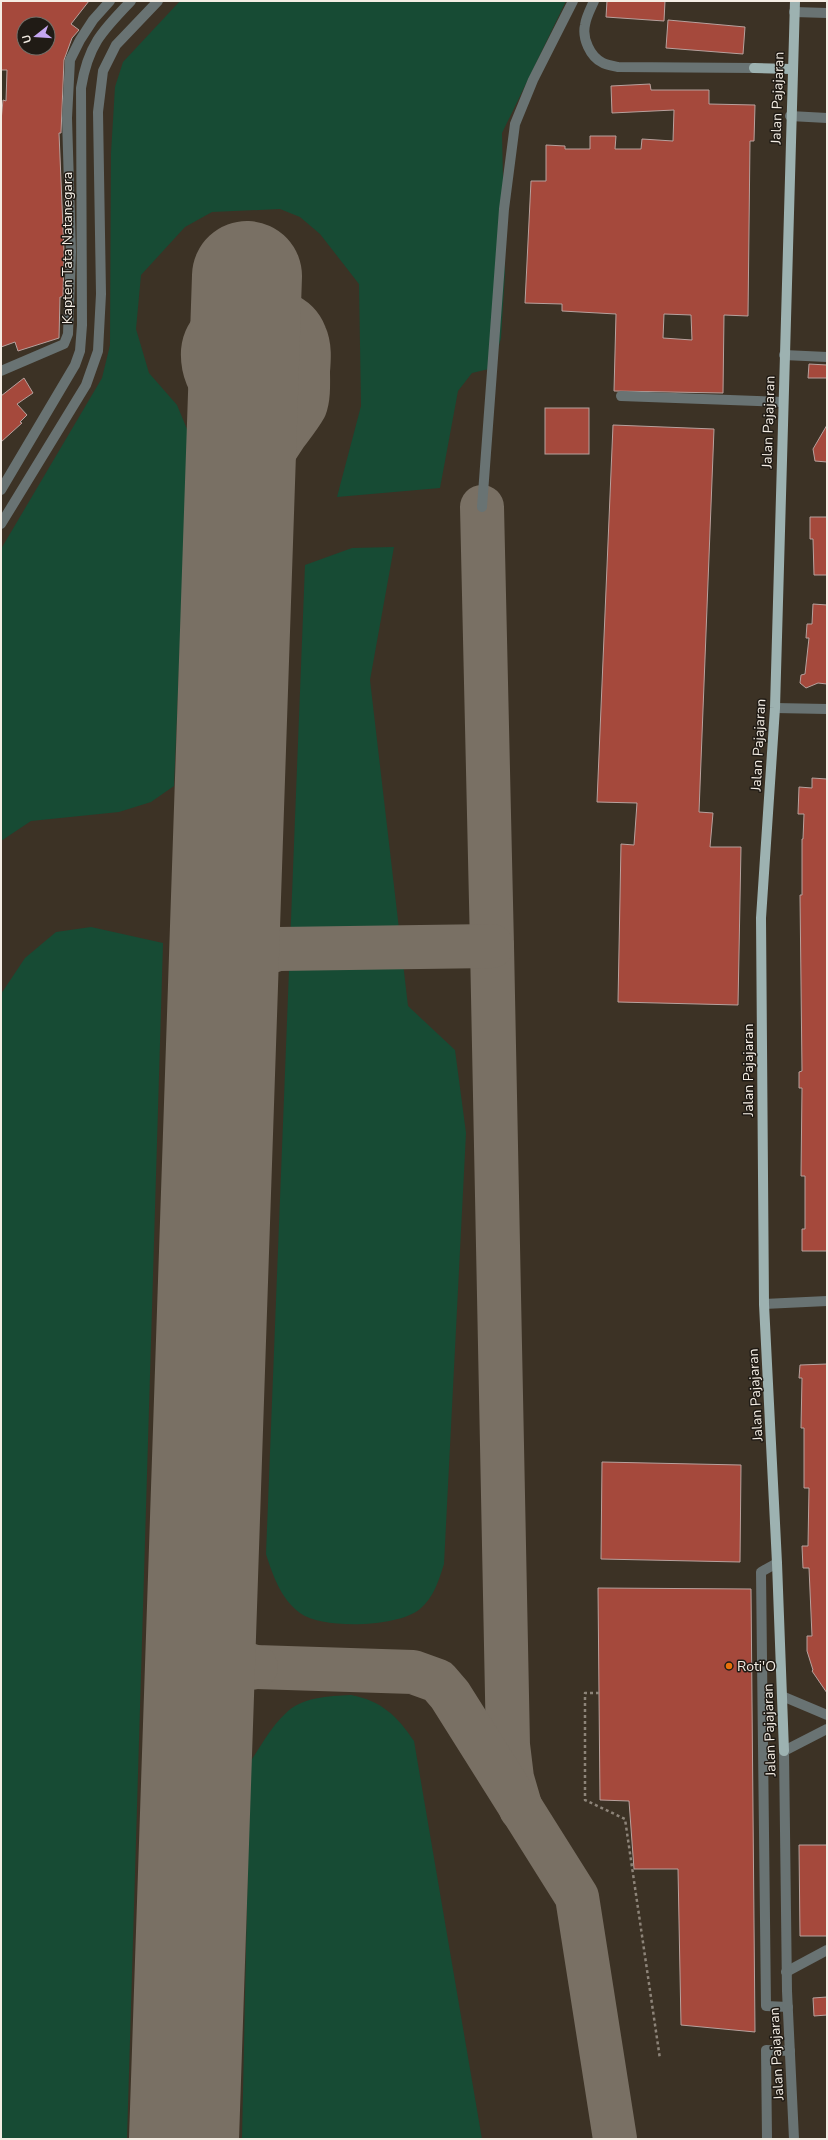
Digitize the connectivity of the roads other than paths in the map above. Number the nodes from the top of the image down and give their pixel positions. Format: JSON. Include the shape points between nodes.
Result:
{"nodes":[{"id":1,"x":110,"y":1,"type":"edge"},
{"id":2,"x":131,"y":1,"type":"edge"},
{"id":3,"x":158,"y":1,"type":"edge"},
{"id":4,"x":573,"y":1,"type":"edge"},
{"id":5,"x":594,"y":1,"type":"edge"},
{"id":6,"x":795,"y":1,"type":"edge"},
{"id":7,"x":794,"y":12,"type":"junction"},
{"id":8,"x":827,"y":12,"type":"edge"},
{"id":9,"x":754,"y":68,"type":"joint"},
{"id":10,"x":792,"y":69,"type":"junction"},
{"id":11,"x":790,"y":116,"type":"junction"},
{"id":12,"x":827,"y":118,"type":"edge"},
{"id":13,"x":784,"y":355,"type":"junction"},
{"id":14,"x":827,"y":358,"type":"edge"},
{"id":15,"x":1,"y":371,"type":"edge"},
{"id":16,"x":621,"y":396,"type":"dead end"},
{"id":17,"x":783,"y":402,"type":"junction"},
{"id":18,"x":1,"y":490,"type":"edge"},
{"id":19,"x":482,"y":507,"type":"dead end"},
{"id":20,"x":1,"y":524,"type":"edge"},
{"id":21,"x":775,"y":708,"type":"junction"},
{"id":22,"x":827,"y":709,"type":"edge"},
{"id":23,"x":827,"y":1301,"type":"edge"},
{"id":24,"x":764,"y":1304,"type":"junction"},
{"id":25,"x":777,"y":1563,"type":"junction"},
{"id":26,"x":782,"y":1696,"type":"junction"},
{"id":27,"x":827,"y":1715,"type":"edge"},
{"id":28,"x":827,"y":1729,"type":"edge"},
{"id":29,"x":784,"y":1751,"type":"junction"},
{"id":30,"x":827,"y":1950,"type":"edge"},
{"id":31,"x":786,"y":1972,"type":"junction"},
{"id":32,"x":788,"y":2007,"type":"junction"},
{"id":33,"x":790,"y":2051,"type":"junction"},
{"id":34,"x":767,"y":2139,"type":"edge"},
{"id":35,"x":794,"y":2139,"type":"edge"}],
"edges":[{"from":1,"to":15,"type":"street","via":[[84,33],[70,60],[67,118],[71,252],[68,334],[64,344]]},
{"from":2,"to":18,"type":"street","name":"Kapten Tata Natanegara","via":[[103,30],[84,66],[81,88],[80,351],[76,365]]},
{"from":3,"to":20,"type":"street","via":[[116,45],[103,72],[98,112],[101,294],[98,351],[86,385]]},
{"from":4,"to":19,"type":"street","via":[[515,124],[504,209]]},
{"from":5,"to":9,"type":"street","via":[[584,34],[593,55],[602,63],[618,67]]},
{"from":6,"to":7,"type":"main road","name":"Jalan Pajajaran"},
{"from":7,"to":8,"type":"street"},
{"from":7,"to":10,"type":"main road","name":"Jalan Pajajaran"},
{"from":9,"to":10,"type":"main road"},
{"from":10,"to":11,"type":"main road","name":"Jalan Pajajaran"},
{"from":11,"to":12,"type":"street"},
{"from":11,"to":13,"type":"main road","name":"Jalan Pajajaran"},
{"from":13,"to":14,"type":"street"},
{"from":13,"to":17,"type":"main road","name":"Jalan Pajajaran"},
{"from":16,"to":17,"type":"street"},
{"from":17,"to":21,"type":"main road","name":"Jalan Pajajaran"},
{"from":21,"to":22,"type":"street"},
{"from":21,"to":24,"type":"main road","name":"Jalan Pajajaran","via":[[761,918]]},
{"from":23,"to":24,"type":"street"},
{"from":24,"to":25,"type":"main road","name":"Jalan Pajajaran"},
{"from":25,"to":26,"type":"main road","name":"Jalan Pajajaran"},
{"from":25,"to":32,"type":"street","via":[[760,1572],[766,2006]]},
{"from":26,"to":27,"type":"street"},
{"from":26,"to":29,"type":"main road","name":"Jalan Pajajaran"},
{"from":28,"to":29,"type":"street"},
{"from":29,"to":31,"type":"street","name":"Jalan Pajajaran"},
{"from":30,"to":31,"type":"street"},
{"from":31,"to":32,"type":"street","name":"Jalan Pajajaran"},
{"from":32,"to":33,"type":"street","name":"Jalan Pajajaran"},
{"from":33,"to":34,"type":"street","via":[[766,2050]]},
{"from":33,"to":35,"type":"street","name":"Jalan Pajajaran"}]}
